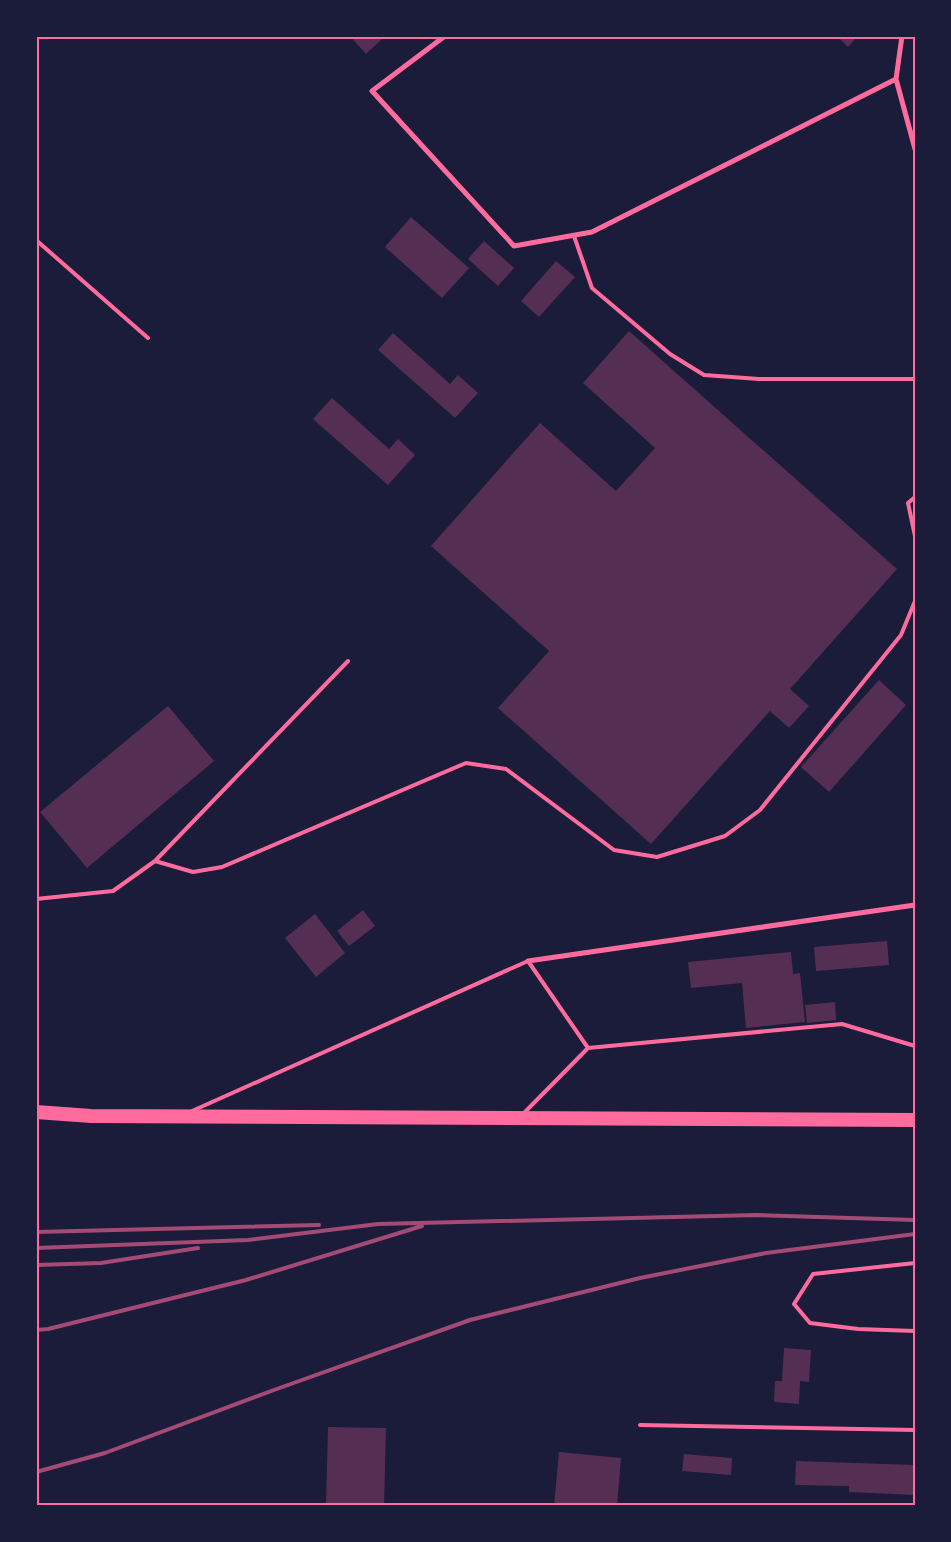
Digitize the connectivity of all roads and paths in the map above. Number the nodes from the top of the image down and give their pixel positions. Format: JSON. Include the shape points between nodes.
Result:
{"nodes":[{"id":1,"x":445,"y":36,"type":"edge"},
{"id":2,"x":902,"y":36,"type":"edge"},
{"id":3,"x":896,"y":79,"type":"junction"},
{"id":4,"x":915,"y":149,"type":"edge"},
{"id":5,"x":574,"y":236,"type":"junction"},
{"id":6,"x":36,"y":240,"type":"edge"},
{"id":7,"x":148,"y":338,"type":"dead end"},
{"id":8,"x":915,"y":379,"type":"edge"},
{"id":9,"x":915,"y":497,"type":"edge"},
{"id":10,"x":915,"y":536,"type":"edge"},
{"id":11,"x":915,"y":601,"type":"edge"},
{"id":12,"x":348,"y":661,"type":"dead end"},
{"id":13,"x":155,"y":861,"type":"junction"},
{"id":14,"x":36,"y":899,"type":"edge"},
{"id":15,"x":915,"y":905,"type":"edge"},
{"id":16,"x":528,"y":961,"type":"junction"},
{"id":17,"x":915,"y":1046,"type":"edge"},
{"id":18,"x":588,"y":1048,"type":"junction"},
{"id":19,"x":36,"y":1112,"type":"edge"},
{"id":20,"x":181,"y":1116,"type":"junction"},
{"id":21,"x":520,"y":1118,"type":"junction"},
{"id":22,"x":915,"y":1120,"type":"edge"},
{"id":23,"x":915,"y":1263,"type":"edge"},
{"id":24,"x":915,"y":1331,"type":"edge"},
{"id":25,"x":640,"y":1425,"type":"dead end"},
{"id":26,"x":915,"y":1430,"type":"edge"}],
"edges":[{"from":1,"to":5,"type":"street","via":[[372,91],[514,246]]},
{"from":2,"to":3,"type":"street"},
{"from":3,"to":4,"type":"street"},
{"from":3,"to":5,"type":"street","via":[[592,232]]},
{"from":5,"to":8,"type":"lane","via":[[592,288],[670,354],[704,375],[759,379]]},
{"from":6,"to":7,"type":"lane"},
{"from":9,"to":10,"type":"lane","via":[[908,503]]},
{"from":11,"to":13,"type":"lane","via":[[901,636],[760,810],[725,836],[657,857],[614,850],[506,769],[466,763],[222,867],[193,872]]},
{"from":12,"to":13,"type":"lane"},
{"from":13,"to":14,"type":"lane","via":[[113,891]]},
{"from":15,"to":16,"type":"street"},
{"from":16,"to":18,"type":"lane"},
{"from":16,"to":20,"type":"lane"},
{"from":17,"to":18,"type":"lane","via":[[842,1024]]},
{"from":18,"to":21,"type":"lane"},
{"from":19,"to":20,"type":"highway"},
{"from":20,"to":21,"type":"highway"},
{"from":21,"to":22,"type":"highway"},
{"from":23,"to":24,"type":"lane","via":[[813,1274],[794,1304],[810,1323]]},
{"from":25,"to":26,"type":"lane"}]}
